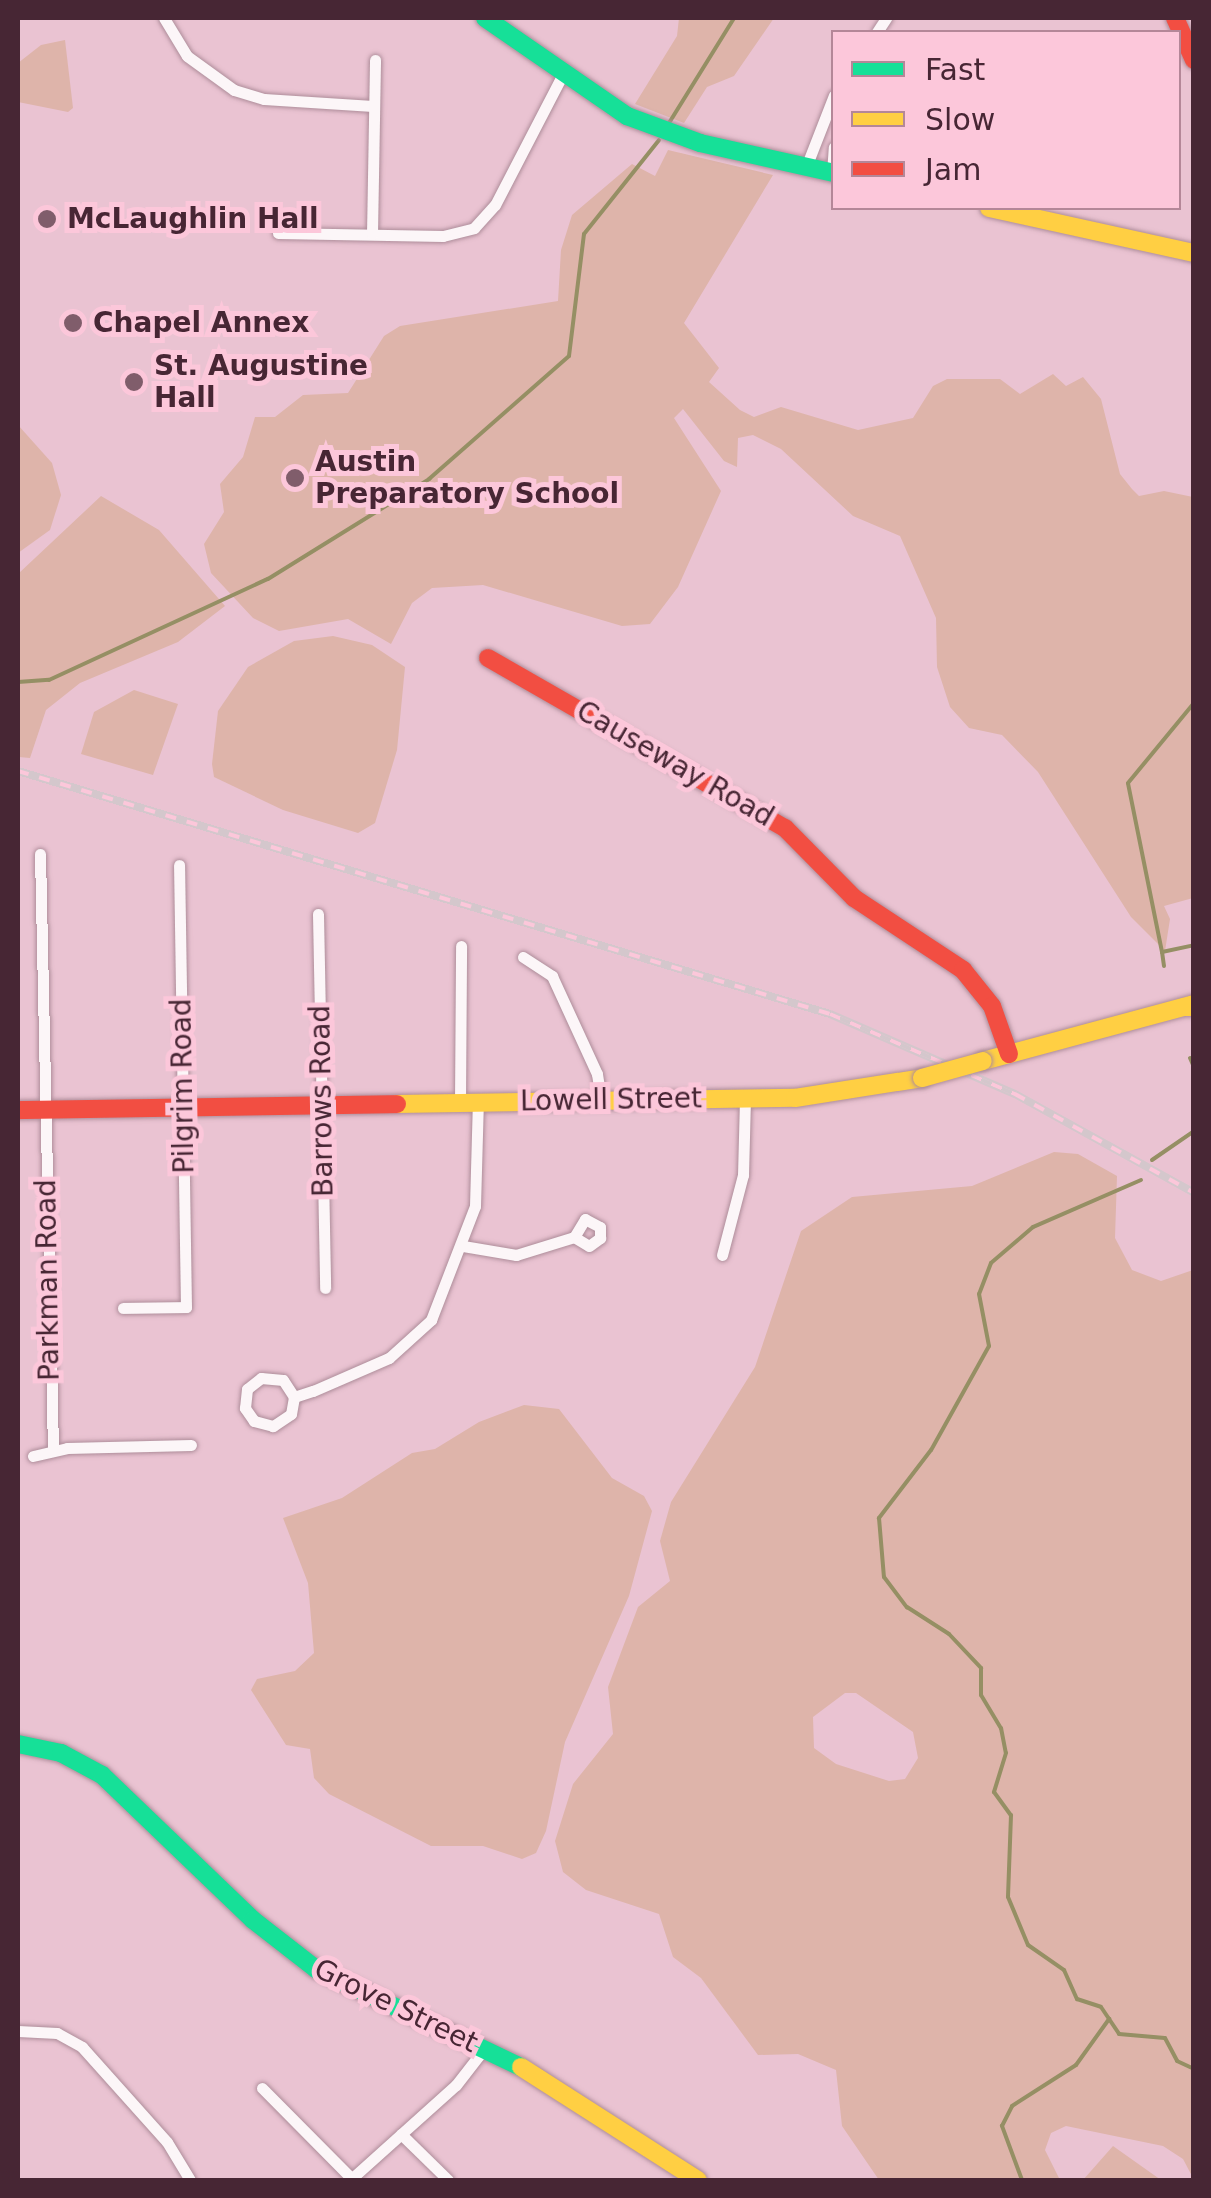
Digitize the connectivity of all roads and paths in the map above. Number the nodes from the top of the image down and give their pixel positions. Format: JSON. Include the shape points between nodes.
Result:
{"nodes":[{"id":1,"x":164,"y":18,"type":"edge"},
{"id":2,"x":484,"y":18,"type":"edge"},
{"id":3,"x":1181,"y":31,"type":"edge"},
{"id":4,"x":375,"y":60,"type":"dead end"},
{"id":5,"x":1194,"y":60,"type":"edge"},
{"id":6,"x":562,"y":76,"type":"junction"},
{"id":7,"x":831,"y":103,"type":"edge"},
{"id":8,"x":374,"y":106,"type":"junction"},
{"id":9,"x":806,"y":167,"type":"junction"},
{"id":10,"x":831,"y":173,"type":"edge"},
{"id":11,"x":998,"y":210,"type":"edge"},
{"id":12,"x":278,"y":233,"type":"dead end"},
{"id":13,"x":372,"y":234,"type":"junction"},
{"id":14,"x":1194,"y":253,"type":"edge"},
{"id":15,"x":488,"y":658,"type":"dead end"},
{"id":16,"x":40,"y":854,"type":"dead end"},
{"id":17,"x":179,"y":865,"type":"dead end"},
{"id":18,"x":318,"y":914,"type":"dead end"},
{"id":19,"x":461,"y":946,"type":"dead end"},
{"id":20,"x":523,"y":957,"type":"dead end"},
{"id":21,"x":1190,"y":1006,"type":"edge"},
{"id":22,"x":1008,"y":1054,"type":"junction"},
{"id":23,"x":745,"y":1098,"type":"junction"},
{"id":24,"x":602,"y":1099,"type":"junction"},
{"id":25,"x":469,"y":1102,"type":"junction"},
{"id":26,"x":322,"y":1104,"type":"junction"},
{"id":27,"x":183,"y":1107,"type":"junction"},
{"id":28,"x":18,"y":1110,"type":"edge"},
{"id":29,"x":45,"y":1110,"type":"junction"},
{"id":30,"x":574,"y":1237,"type":"dead end"},
{"id":31,"x":464,"y":1246,"type":"junction"},
{"id":32,"x":722,"y":1255,"type":"dead end"},
{"id":33,"x":324,"y":1288,"type":"dead end"},
{"id":34,"x":123,"y":1308,"type":"dead end"},
{"id":35,"x":294,"y":1397,"type":"junction"},
{"id":36,"x":191,"y":1445,"type":"dead end"},
{"id":37,"x":53,"y":1450,"type":"junction"},
{"id":38,"x":33,"y":1456,"type":"dead end"},
{"id":39,"x":18,"y":1744,"type":"edge"},
{"id":40,"x":18,"y":2031,"type":"edge"},
{"id":41,"x":484,"y":2050,"type":"junction"},
{"id":42,"x":262,"y":2088,"type":"dead end"},
{"id":43,"x":401,"y":2134,"type":"junction"},
{"id":44,"x":190,"y":2180,"type":"edge"},
{"id":45,"x":351,"y":2180,"type":"edge"},
{"id":46,"x":448,"y":2180,"type":"edge"},
{"id":47,"x":698,"y":2180,"type":"edge"}],
"edges":[{"from":1,"to":8,"type":"street","via":[[187,56],[234,90],[264,99]]},
{"from":2,"to":6,"type":"main road"},
{"from":3,"to":5,"type":"main road"},
{"from":4,"to":8,"type":"street"},
{"from":6,"to":9,"type":"main road","via":[[663,131]]},
{"from":6,"to":13,"type":"street","via":[[482,221],[454,234]]},
{"from":7,"to":9,"type":"street"},
{"from":8,"to":13,"type":"street"},
{"from":9,"to":10,"type":"main road"},
{"from":11,"to":14,"type":"main road"},
{"from":12,"to":13,"type":"street"},
{"from":15,"to":22,"type":"main road","name":"Causeway Road","via":[[785,828],[847,892],[963,970],[992,1006]]},
{"from":16,"to":29,"type":"street","name":"Parkman Road"},
{"from":17,"to":27,"type":"street","name":"Pilgrim Road"},
{"from":18,"to":26,"type":"street","name":"Barrows Road"},
{"from":19,"to":25,"type":"street"},
{"from":20,"to":24,"type":"street","via":[[552,976]]},
{"from":21,"to":22,"type":"main road","name":"Lowell Street"},
{"from":22,"to":23,"type":"main road","name":"Lowell Street","bridge":true,"via":[[836,1095]]},
{"from":23,"to":24,"type":"main road","name":"Lowell Street"},
{"from":23,"to":32,"type":"street","via":[[744,1175]]},
{"from":24,"to":25,"type":"main road","name":"Lowell Street"},
{"from":25,"to":26,"type":"main road","name":"Lowell Street"},
{"from":25,"to":31,"type":"street","via":[[479,1178]]},
{"from":26,"to":27,"type":"main road","name":"Lowell Street"},
{"from":26,"to":33,"type":"street","name":"Barrows Road"},
{"from":27,"to":29,"type":"main road","name":"Lowell Street"},
{"from":27,"to":34,"type":"street","name":"Pilgrim Road","via":[[186,1307]]},
{"from":28,"to":29,"type":"main road","name":"Lowell Street"},
{"from":29,"to":37,"type":"street","name":"Parkman Road"},
{"from":30,"to":31,"type":"street","via":[[516,1255]]},
{"from":31,"to":35,"type":"street","via":[[442,1299],[407,1346]]},
{"from":35,"to":35,"type":"street","via":[[283,1380],[260,1378],[248,1389],[245,1408],[258,1424],[273,1426],[291,1414]]},
{"from":36,"to":37,"type":"street"},
{"from":37,"to":38,"type":"street"},
{"from":39,"to":41,"type":"main road","name":"Grove Street","via":[[61,1753],[102,1775],[253,1920],[316,1970]]},
{"from":40,"to":44,"type":"street","via":[[50,2031],[82,2046],[167,2142]]},
{"from":41,"to":43,"type":"street"},
{"from":41,"to":47,"type":"main road","name":"Grove Street","via":[[574,2096]]},
{"from":42,"to":45,"type":"street"},
{"from":43,"to":45,"type":"street"},
{"from":43,"to":46,"type":"street"}]}
